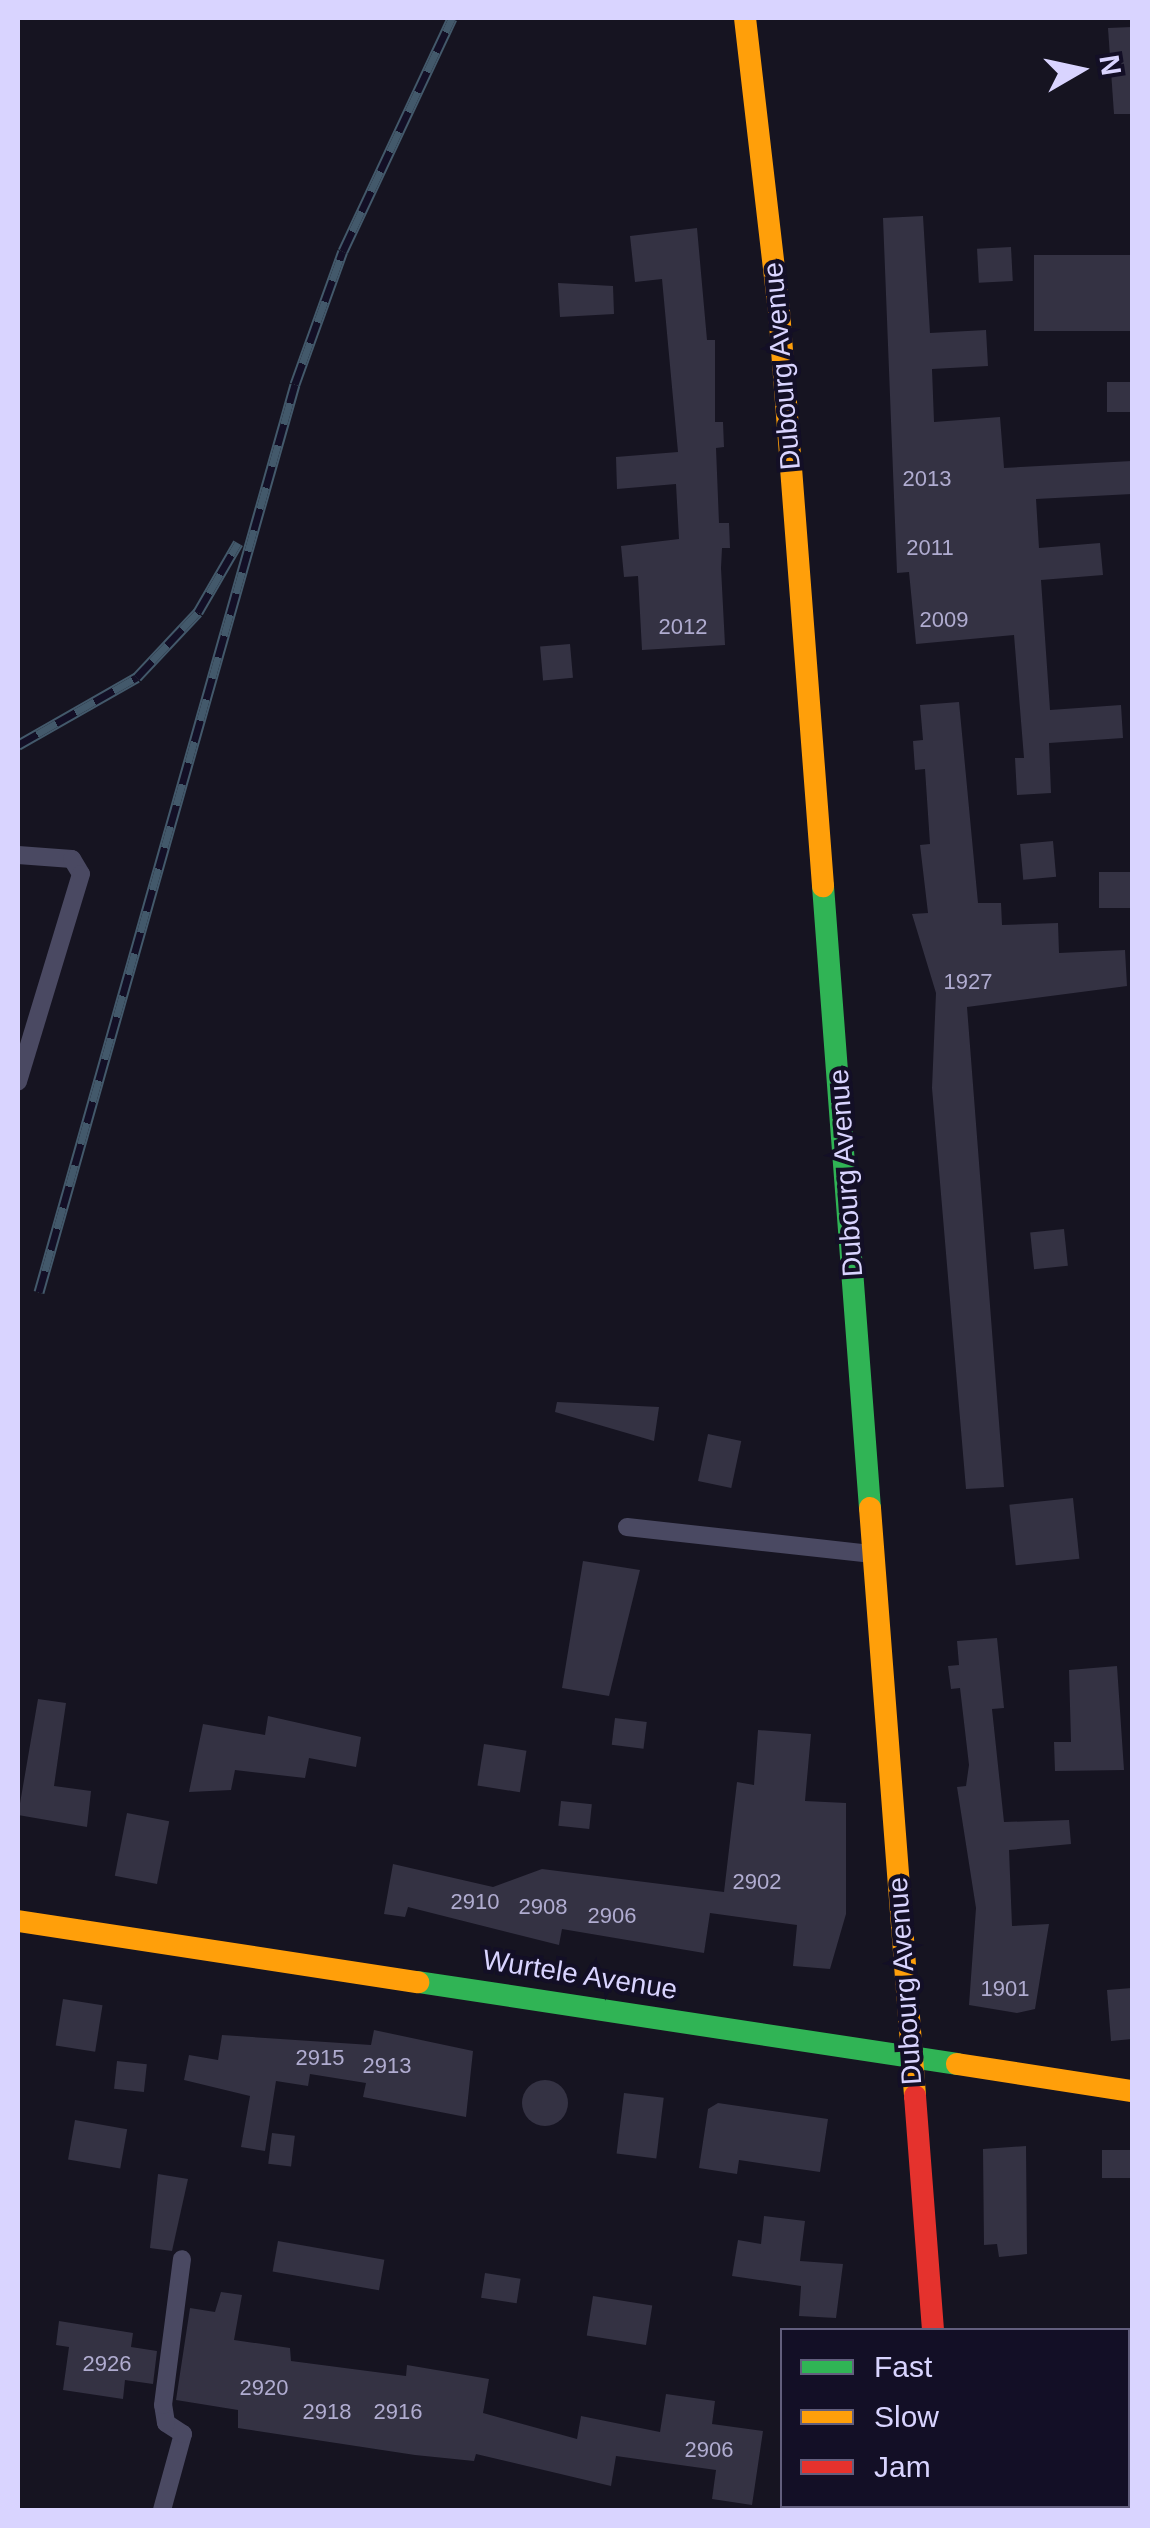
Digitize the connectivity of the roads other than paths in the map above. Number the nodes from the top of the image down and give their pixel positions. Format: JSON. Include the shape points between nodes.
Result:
{"nodes":[{"id":1,"x":745,"y":18,"type":"edge"},
{"id":2,"x":18,"y":855,"type":"edge"},
{"id":3,"x":18,"y":1082,"type":"edge"},
{"id":4,"x":626,"y":1527,"type":"dead end"},
{"id":5,"x":876,"y":1555,"type":"junction"},
{"id":6,"x":18,"y":1920,"type":"edge"},
{"id":7,"x":910,"y":2058,"type":"junction"},
{"id":8,"x":1132,"y":2091,"type":"edge"},
{"id":9,"x":182,"y":2259,"type":"dead end"},
{"id":10,"x":932,"y":2328,"type":"edge"},
{"id":11,"x":162,"y":2510,"type":"edge"}],
"edges":[{"from":1,"to":5,"type":"street","name":"Dubourg Avenue","via":[[779,311]]},
{"from":2,"to":3,"type":"lane","via":[[72,859],[81,874]]},
{"from":4,"to":5,"type":"lane"},
{"from":5,"to":7,"type":"street","name":"Dubourg Avenue"},
{"from":6,"to":7,"type":"street","name":"Wurtele Avenue"},
{"from":7,"to":8,"type":"street","name":"Wurtele Avenue"},
{"from":7,"to":10,"type":"street","name":"Dubourg Avenue"},
{"from":9,"to":11,"type":"lane","via":[[163,2404],[182,2444]]}]}
